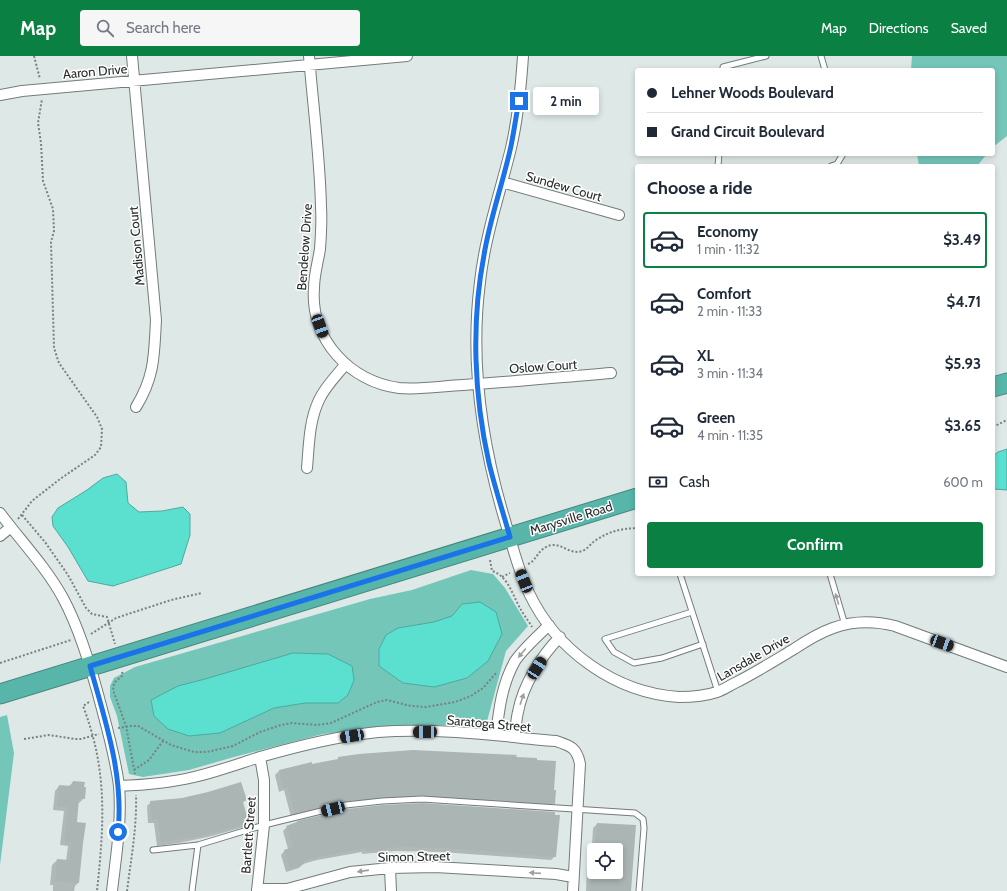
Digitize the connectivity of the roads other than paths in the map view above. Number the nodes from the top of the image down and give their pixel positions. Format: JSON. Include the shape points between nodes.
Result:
{"nodes":[{"id":1,"x":132,"y":56,"type":"edge"},
{"id":2,"x":407,"y":56,"type":"edge"},
{"id":3,"x":523,"y":56,"type":"edge"},
{"id":4,"x":766,"y":56,"type":"edge"},
{"id":5,"x":821,"y":56,"type":"edge"},
{"id":6,"x":309,"y":60,"type":"edge"},
{"id":7,"x":723,"y":68,"type":"edge"},
{"id":8,"x":824,"y":68,"type":"edge"},
{"id":9,"x":135,"y":80,"type":"junction"},
{"id":10,"x":0,"y":95,"type":"edge"},
{"id":11,"x":502,"y":182,"type":"junction"},
{"id":12,"x":619,"y":215,"type":"dead end"},
{"id":13,"x":345,"y":365,"type":"junction"},
{"id":14,"x":611,"y":373,"type":"dead end"},
{"id":15,"x":1007,"y":383,"type":"edge"},
{"id":16,"x":478,"y":384,"type":"junction"},
{"id":17,"x":995,"y":386,"type":"edge"},
{"id":18,"x":136,"y":407,"type":"dead end"},
{"id":19,"x":307,"y":468,"type":"dead end"},
{"id":20,"x":635,"y":499,"type":"edge"},
{"id":21,"x":0,"y":513,"type":"edge"},
{"id":22,"x":11,"y":528,"type":"junction"},
{"id":23,"x":0,"y":536,"type":"edge"},
{"id":24,"x":510,"y":537,"type":"junction"},
{"id":25,"x":681,"y":576,"type":"edge"},
{"id":26,"x":831,"y":576,"type":"edge"},
{"id":27,"x":692,"y":612,"type":"junction"},
{"id":28,"x":845,"y":624,"type":"junction"},
{"id":29,"x":549,"y":625,"type":"junction"},
{"id":30,"x":560,"y":637,"type":"junction"},
{"id":31,"x":703,"y":644,"type":"junction"},
{"id":32,"x":90,"y":666,"type":"junction"},
{"id":33,"x":1007,"y":667,"type":"edge"},
{"id":34,"x":718,"y":692,"type":"junction"},
{"id":35,"x":0,"y":694,"type":"edge"},
{"id":36,"x":496,"y":735,"type":"junction"},
{"id":37,"x":514,"y":737,"type":"junction"},
{"id":38,"x":260,"y":758,"type":"junction"},
{"id":39,"x":119,"y":786,"type":"junction"},
{"id":40,"x":578,"y":809,"type":"junction"},
{"id":41,"x":264,"y":825,"type":"junction"},
{"id":42,"x":198,"y":846,"type":"junction"},
{"id":43,"x":153,"y":850,"type":"dead end"},
{"id":44,"x":390,"y":868,"type":"junction"},
{"id":45,"x":573,"y":877,"type":"junction"},
{"id":46,"x":257,"y":890,"type":"edge"},
{"id":47,"x":112,"y":891,"type":"edge"},
{"id":48,"x":192,"y":891,"type":"edge"},
{"id":49,"x":391,"y":891,"type":"edge"},
{"id":50,"x":572,"y":891,"type":"edge"},
{"id":51,"x":639,"y":891,"type":"edge"}],
"edges":[{"from":1,"to":9,"type":"street","name":"Madison Court"},
{"from":2,"to":6,"type":"street","name":"Aaron Drive"},
{"from":3,"to":11,"type":"street","name":"Lansdale Drive","via":[[519,101]]},
{"from":4,"to":7,"type":"lane"},
{"from":5,"to":8,"type":"lane"},
{"from":6,"to":9,"type":"street","name":"Aaron Drive"},
{"from":6,"to":13,"type":"street","name":"Bendelow Drive","via":[[322,220],[314,304],[323,335]]},
{"from":9,"to":10,"type":"street","name":"Aaron Drive"},
{"from":9,"to":18,"type":"street","name":"Madison Court","via":[[156,320],[150,377],[145,393]]},
{"from":11,"to":12,"type":"street","name":"Sundew Court"},
{"from":11,"to":16,"type":"street","name":"Lansdale Drive","via":[[491,220],[479,283],[476,331]]},
{"from":13,"to":16,"type":"street","name":"Bendelow Drive","via":[[374,382],[401,388]]},
{"from":13,"to":19,"type":"street","via":[[319,399],[315,409]]},
{"from":14,"to":16,"type":"street","name":"Oslow Court"},
{"from":15,"to":17,"type":"highway"},
{"from":16,"to":24,"type":"street","name":"Lansdale Drive","via":[[480,415],[489,462]]},
{"from":20,"to":24,"type":"highway","name":"Marysville Road"},
{"from":21,"to":22,"type":"street"},
{"from":22,"to":23,"type":"street"},
{"from":22,"to":32,"type":"street","via":[[51,578],[63,598]]},
{"from":24,"to":29,"type":"street","name":"Lansdale Drive","via":[[518,568],[529,594]]},
{"from":24,"to":32,"type":"highway","name":"Marysville Road"},
{"from":25,"to":27,"type":"lane"},
{"from":28,"to":26,"type":"lane","one_way":true},
{"from":27,"to":31,"type":"lane"},
{"from":27,"to":31,"type":"lane","via":[[605,639],[614,652],[634,663],[662,658]]},
{"from":28,"to":33,"type":"street","name":"Lansdale Drive","via":[[862,622],[895,626]]},
{"from":28,"to":34,"type":"street","name":"Lansdale Drive","via":[[804,642],[750,676]]},
{"from":29,"to":30,"type":"street","name":"Lansdale Drive"},
{"from":29,"to":36,"type":"street","one_way":true,"via":[[516,660],[508,675],[502,692]]},
{"from":30,"to":34,"type":"street","name":"Lansdale Drive","via":[[570,650],[593,667],[618,682],[646,692],[682,697]]},
{"from":37,"to":30,"type":"street","one_way":true,"via":[[524,694],[537,668]]},
{"from":31,"to":34,"type":"lane"},
{"from":32,"to":35,"type":"highway","name":"Marysville Road"},
{"from":32,"to":39,"type":"street","via":[[109,731]]},
{"from":36,"to":37,"type":"street","name":"Saratoga Street"},
{"from":36,"to":38,"type":"street","name":"Saratoga Street","via":[[378,732],[325,740]]},
{"from":37,"to":40,"type":"street","name":"Saratoga Street","via":[[556,741],[575,750],[580,764]]},
{"from":38,"to":39,"type":"street","name":"Saratoga Street","via":[[192,778]]},
{"from":38,"to":41,"type":"street","name":"Bartlett Street","via":[[264,780]]},
{"from":39,"to":47,"type":"street","via":[[119,830]]},
{"from":40,"to":41,"type":"lane","via":[[422,799],[382,801],[346,805]]},
{"from":40,"to":45,"type":"street","name":"Saratoga Street"},
{"from":40,"to":51,"type":"lane","via":[[635,813],[643,819]]},
{"from":41,"to":42,"type":"lane"},
{"from":41,"to":46,"type":"street","name":"Bartlett Street"},
{"from":42,"to":43,"type":"lane"},
{"from":42,"to":48,"type":"lane"},
{"from":45,"to":44,"type":"street","name":"Simon Street","one_way":true,"via":[[435,867]]},
{"from":44,"to":46,"type":"street","name":"Simon Street","one_way":true,"via":[[350,872],[287,889]]},
{"from":44,"to":49,"type":"street"},
{"from":45,"to":50,"type":"street","name":"Saratoga Street"}]}
